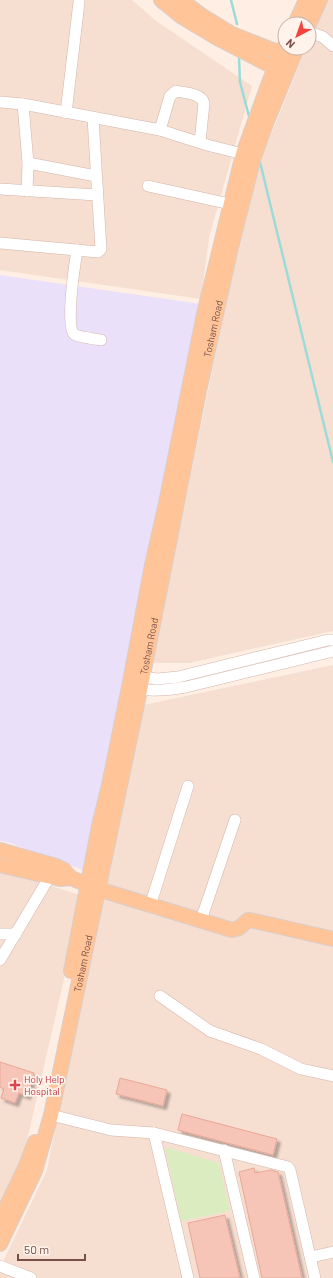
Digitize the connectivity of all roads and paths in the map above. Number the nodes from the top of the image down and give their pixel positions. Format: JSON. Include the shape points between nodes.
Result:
{"nodes":[{"id":1,"x":161,"y":0,"type":"edge"},
{"id":2,"x":181,"y":0,"type":"edge"},
{"id":3,"x":306,"y":0,"type":"edge"},
{"id":4,"x":320,"y":0,"type":"edge"},
{"id":5,"x":79,"y":2,"type":"dead end"},
{"id":6,"x":299,"y":16,"type":"edge"},
{"id":7,"x":313,"y":16,"type":"edge"},
{"id":8,"x":317,"y":35,"type":"edge"},
{"id":9,"x":333,"y":46,"type":"edge"},
{"id":10,"x":277,"y":47,"type":"edge"},
{"id":11,"x":287,"y":56,"type":"edge"},
{"id":12,"x":281,"y":71,"type":"junction"},
{"id":13,"x":0,"y":102,"type":"edge"},
{"id":14,"x":23,"y":104,"type":"junction"},
{"id":15,"x":66,"y":113,"type":"junction"},
{"id":16,"x":93,"y":118,"type":"junction"},
{"id":17,"x":160,"y":130,"type":"junction"},
{"id":18,"x":200,"y":142,"type":"junction"},
{"id":19,"x":248,"y":156,"type":"junction"},
{"id":20,"x":28,"y":163,"type":"junction"},
{"id":21,"x":96,"y":176,"type":"junction"},
{"id":22,"x":148,"y":186,"type":"dead end"},
{"id":23,"x":0,"y":189,"type":"edge"},
{"id":24,"x":27,"y":191,"type":"junction"},
{"id":25,"x":97,"y":195,"type":"junction"},
{"id":26,"x":230,"y":204,"type":"junction"},
{"id":27,"x":0,"y":243,"type":"edge"},
{"id":28,"x":77,"y":250,"type":"junction"},
{"id":29,"x":101,"y":340,"type":"dead end"},
{"id":30,"x":333,"y":640,"type":"edge"},
{"id":31,"x":333,"y":651,"type":"edge"},
{"id":32,"x":135,"y":682,"type":"junction"},
{"id":33,"x":188,"y":786,"type":"dead end"},
{"id":34,"x":235,"y":820,"type":"dead end"},
{"id":35,"x":0,"y":850,"type":"edge"},
{"id":36,"x":9,"y":862,"type":"edge"},
{"id":37,"x":53,"y":871,"type":"junction"},
{"id":38,"x":93,"y":887,"type":"junction"},
{"id":39,"x":150,"y":906,"type":"junction"},
{"id":40,"x":201,"y":920,"type":"junction"},
{"id":41,"x":0,"y":934,"type":"edge"},
{"id":42,"x":16,"y":934,"type":"junction"},
{"id":43,"x":333,"y":939,"type":"edge"},
{"id":44,"x":0,"y":960,"type":"edge"},
{"id":45,"x":160,"y":996,"type":"dead end"},
{"id":46,"x":333,"y":1076,"type":"edge"},
{"id":47,"x":51,"y":1115,"type":"junction"},
{"id":48,"x":154,"y":1133,"type":"junction"},
{"id":49,"x":224,"y":1150,"type":"junction"},
{"id":50,"x":0,"y":1220,"type":"edge"},
{"id":51,"x":0,"y":1244,"type":"edge"},
{"id":52,"x":333,"y":1252,"type":"edge"},
{"id":53,"x":311,"y":1257,"type":"junction"},
{"id":54,"x":0,"y":1266,"type":"edge"},
{"id":55,"x":31,"y":1278,"type":"edge"},
{"id":56,"x":188,"y":1278,"type":"edge"},
{"id":57,"x":254,"y":1278,"type":"edge"},
{"id":58,"x":316,"y":1278,"type":"edge"}],
"edges":[{"from":1,"to":12,"type":"main road","via":[[182,17],[217,38]]},
{"from":2,"to":10,"type":"main road","via":[[232,34]]},
{"from":3,"to":6,"type":"main road"},
{"from":4,"to":7,"type":"main road"},
{"from":5,"to":15,"type":"street"},
{"from":8,"to":9,"type":"street"},
{"from":11,"to":12,"type":"main road","name":"Tosham Road"},
{"from":12,"to":19,"type":"main road","name":"Tosham Road","via":[[267,122]]},
{"from":13,"to":14,"type":"street"},
{"from":14,"to":15,"type":"street"},
{"from":14,"to":20,"type":"street"},
{"from":15,"to":16,"type":"street"},
{"from":16,"to":17,"type":"street"},
{"from":16,"to":21,"type":"street"},
{"from":17,"to":18,"type":"street"},
{"from":17,"to":18,"type":"street","via":[[173,93],[176,91],[199,96],[204,103]]},
{"from":18,"to":19,"type":"street"},
{"from":19,"to":26,"type":"main road","name":"Tosham Road"},
{"from":19,"to":32,"type":"main road","name":"Tosham Road"},
{"from":20,"to":21,"type":"street"},
{"from":20,"to":24,"type":"street"},
{"from":21,"to":25,"type":"street"},
{"from":22,"to":26,"type":"street"},
{"from":23,"to":24,"type":"street"},
{"from":24,"to":25,"type":"street"},
{"from":25,"to":28,"type":"street","via":[[101,249],[98,252]]},
{"from":26,"to":32,"type":"main road","name":"Tosham Road","via":[[202,321],[152,564]]},
{"from":27,"to":28,"type":"street"},
{"from":28,"to":29,"type":"street","via":[[70,297],[72,331],[75,335]]},
{"from":30,"to":32,"type":"street","via":[[178,677]]},
{"from":31,"to":32,"type":"street","via":[[168,690],[150,691]]},
{"from":32,"to":38,"type":"main road","name":"Tosham Road"},
{"from":33,"to":39,"type":"street"},
{"from":34,"to":40,"type":"street"},
{"from":35,"to":36,"type":"main road"},
{"from":36,"to":37,"type":"main road"},
{"from":37,"to":38,"type":"main road","via":[[64,870],[71,878]]},
{"from":37,"to":42,"type":"street"},
{"from":38,"to":39,"type":"main road"},
{"from":38,"to":47,"type":"main road","name":"Tosham Road"},
{"from":38,"to":50,"type":"main road","name":"Tosham Road","via":[[33,1149]]},
{"from":39,"to":40,"type":"main road"},
{"from":40,"to":43,"type":"main road","via":[[232,930],[250,920]]},
{"from":41,"to":42,"type":"street"},
{"from":42,"to":44,"type":"street"},
{"from":45,"to":46,"type":"street","via":[[210,1031],[261,1049],[301,1069]]},
{"from":47,"to":48,"type":"street","via":[[111,1130]]},
{"from":47,"to":51,"type":"main road","name":"Tosham Road","via":[[36,1170]]},
{"from":48,"to":49,"type":"street"},
{"from":48,"to":56,"type":"street"},
{"from":49,"to":53,"type":"street","via":[[288,1167]]},
{"from":49,"to":57,"type":"street"},
{"from":52,"to":53,"type":"street"},
{"from":53,"to":58,"type":"street"},
{"from":54,"to":55,"type":"street"}]}
